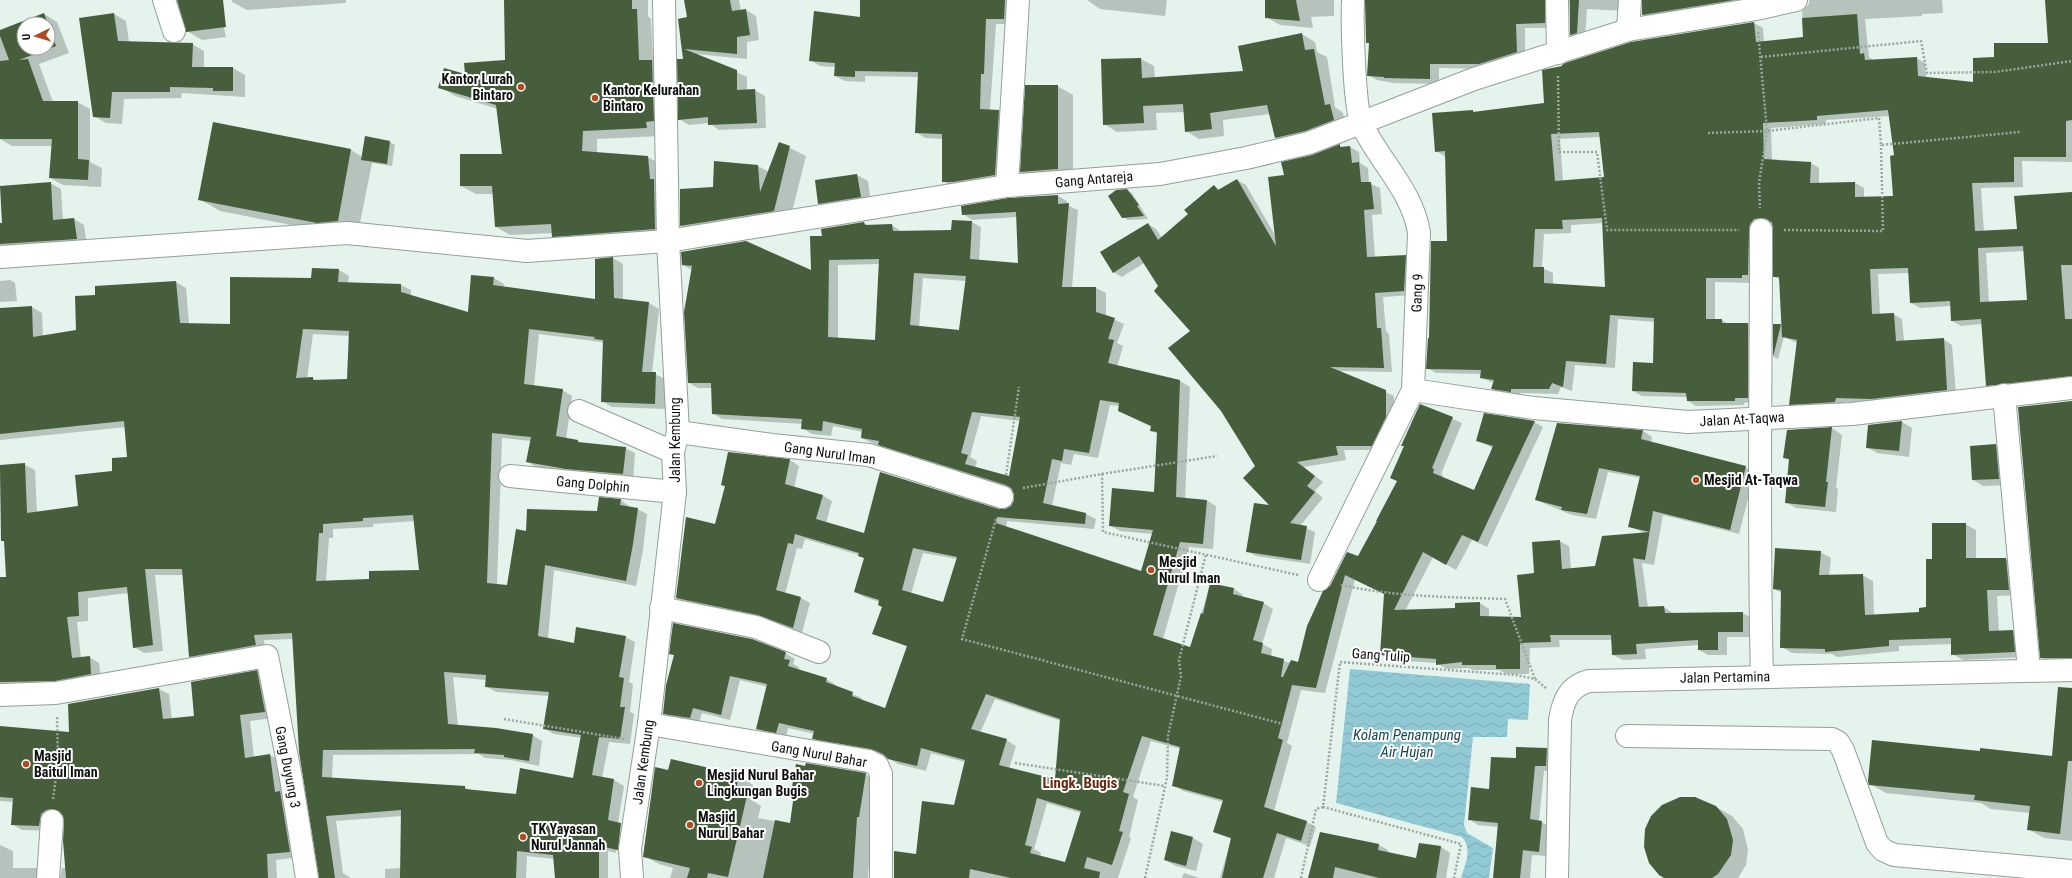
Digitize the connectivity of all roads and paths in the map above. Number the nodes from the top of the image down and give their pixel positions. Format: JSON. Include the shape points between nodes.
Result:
{"nodes":[{"id":1,"x":164,"y":0,"type":"edge"},
{"id":2,"x":664,"y":0,"type":"edge"},
{"id":3,"x":1018,"y":0,"type":"edge"},
{"id":4,"x":1353,"y":0,"type":"edge"},
{"id":5,"x":1557,"y":0,"type":"edge"},
{"id":6,"x":1630,"y":0,"type":"edge"},
{"id":7,"x":1796,"y":0,"type":"edge"},
{"id":8,"x":1756,"y":9,"type":"junction"},
{"id":9,"x":1628,"y":30,"type":"junction"},
{"id":10,"x":174,"y":31,"type":"dead end"},
{"id":11,"x":1558,"y":53,"type":"junction"},
{"id":12,"x":1761,"y":58,"type":"junction"},
{"id":13,"x":2072,"y":61,"type":"edge"},
{"id":14,"x":1362,"y":124,"type":"junction"},
{"id":15,"x":1767,"y":131,"type":"junction"},
{"id":16,"x":2020,"y":132,"type":"dead end"},
{"id":17,"x":1708,"y":133,"type":"dead end"},
{"id":18,"x":1881,"y":145,"type":"junction"},
{"id":19,"x":1007,"y":186,"type":"junction"},
{"id":20,"x":1761,"y":230,"type":"junction"},
{"id":21,"x":668,"y":241,"type":"junction"},
{"id":22,"x":0,"y":257,"type":"edge"},
{"id":23,"x":1019,"y":386,"type":"dead end"},
{"id":24,"x":2072,"y":388,"type":"edge"},
{"id":25,"x":1413,"y":390,"type":"junction"},
{"id":26,"x":2004,"y":395,"type":"junction"},
{"id":27,"x":579,"y":411,"type":"dead end"},
{"id":28,"x":1761,"y":418,"type":"junction"},
{"id":29,"x":675,"y":442,"type":"junction"},
{"id":30,"x":1217,"y":456,"type":"dead end"},
{"id":31,"x":1102,"y":474,"type":"junction"},
{"id":32,"x":510,"y":476,"type":"dead end"},
{"id":33,"x":676,"y":492,"type":"junction"},
{"id":34,"x":1003,"y":494,"type":"junction"},
{"id":35,"x":1206,"y":554,"type":"junction"},
{"id":36,"x":1319,"y":580,"type":"junction"},
{"id":37,"x":661,"y":608,"type":"junction"},
{"id":38,"x":819,"y":652,"type":"dead end"},
{"id":39,"x":2029,"y":670,"type":"junction"},
{"id":40,"x":2072,"y":670,"type":"edge"},
{"id":41,"x":1762,"y":677,"type":"junction"},
{"id":42,"x":1535,"y":678,"type":"junction"},
{"id":43,"x":56,"y":693,"type":"junction"},
{"id":44,"x":0,"y":696,"type":"edge"},
{"id":45,"x":1176,"y":696,"type":"junction"},
{"id":46,"x":1564,"y":704,"type":"junction"},
{"id":47,"x":504,"y":719,"type":"dead end"},
{"id":48,"x":1283,"y":724,"type":"dead end"},
{"id":49,"x":648,"y":734,"type":"junction"},
{"id":50,"x":1627,"y":736,"type":"dead end"},
{"id":51,"x":1015,"y":763,"type":"dead end"},
{"id":52,"x":1166,"y":786,"type":"junction"},
{"id":53,"x":1323,"y":807,"type":"junction"},
{"id":54,"x":52,"y":821,"type":"joint"},
{"id":55,"x":542,"y":848,"type":"dead end"},
{"id":56,"x":630,"y":849,"type":"junction"},
{"id":57,"x":2072,"y":871,"type":"edge"},
{"id":58,"x":48,"y":878,"type":"edge"},
{"id":59,"x":307,"y":878,"type":"edge"},
{"id":60,"x":632,"y":878,"type":"edge"},
{"id":61,"x":881,"y":878,"type":"edge"},
{"id":62,"x":1145,"y":878,"type":"edge"},
{"id":63,"x":1301,"y":878,"type":"edge"},
{"id":64,"x":1454,"y":878,"type":"edge"},
{"id":65,"x":1557,"y":878,"type":"edge"}],
"edges":[{"from":1,"to":10,"type":"street"},
{"from":2,"to":21,"type":"street","name":"Jalan Kembung"},
{"from":3,"to":19,"type":"street"},
{"from":4,"to":14,"type":"street","name":"Gang 9","via":[[1356,90]]},
{"from":5,"to":11,"type":"street"},
{"from":6,"to":9,"type":"street"},
{"from":7,"to":8,"type":"street","name":"Gang Antareja"},
{"from":8,"to":9,"type":"street","name":"Gang Antareja"},
{"from":8,"to":12,"type":"path"},
{"from":9,"to":11,"type":"street","name":"Gang Antareja"},
{"from":11,"to":14,"type":"street","name":"Gang Antareja","via":[[1474,79]]},
{"from":11,"to":20,"type":"path","via":[[1559,152],[1597,152],[1607,230]]},
{"from":12,"to":13,"type":"path","via":[[1921,41],[1927,72],[1995,72]]},
{"from":12,"to":15,"type":"path"},
{"from":14,"to":19,"type":"street","name":"Gang Antareja","via":[[1308,143],[1160,174]]},
{"from":14,"to":25,"type":"street","name":"Gang 9","via":[[1417,218],[1419,233]]},
{"from":15,"to":17,"type":"path"},
{"from":15,"to":18,"type":"path","via":[[1879,118]]},
{"from":15,"to":20,"type":"path","via":[[1759,183]]},
{"from":16,"to":18,"type":"path"},
{"from":18,"to":20,"type":"path","via":[[1883,231]]},
{"from":19,"to":21,"type":"street","name":"Gang Antareja"},
{"from":20,"to":28,"type":"street"},
{"from":21,"to":22,"type":"street","name":"Gang Antareja","via":[[527,251],[347,233]]},
{"from":21,"to":29,"type":"street","name":"Jalan Kembung"},
{"from":23,"to":34,"type":"path"},
{"from":24,"to":26,"type":"street","name":"Jalan At-Taqwa"},
{"from":25,"to":28,"type":"street","name":"Jalan At-Taqwa","via":[[1534,408],[1688,422]]},
{"from":25,"to":36,"type":"street","name":"Gang 9"},
{"from":26,"to":28,"type":"street","name":"Jalan At-Taqwa","via":[[1852,414]]},
{"from":26,"to":39,"type":"street"},
{"from":27,"to":29,"type":"street","name":"Gang Nurul Iman"},
{"from":28,"to":41,"type":"street","via":[[1759,546]]},
{"from":29,"to":33,"type":"street","name":"Jalan Kembung"},
{"from":29,"to":34,"type":"street","name":"Gang Nurul Iman","via":[[772,445],[869,455]]},
{"from":30,"to":31,"type":"path"},
{"from":31,"to":34,"type":"path"},
{"from":31,"to":35,"type":"path","via":[[1103,532]]},
{"from":32,"to":33,"type":"street","name":"Gang Dolphin"},
{"from":33,"to":37,"type":"street","name":"Jalan Kembung"},
{"from":34,"to":45,"type":"path","via":[[962,639]]},
{"from":35,"to":36,"type":"path"},
{"from":35,"to":45,"type":"path","via":[[1180,660]]},
{"from":36,"to":42,"type":"path","via":[[1374,592],[1417,597],[1504,598]]},
{"from":37,"to":38,"type":"street","via":[[756,627]]},
{"from":37,"to":49,"type":"street","name":"Jalan Kembung"},
{"from":39,"to":40,"type":"street","name":"Jalan Pertamina"},
{"from":39,"to":41,"type":"street","name":"Jalan Pertamina"},
{"from":41,"to":46,"type":"street","name":"Jalan Pertamina","via":[[1589,681],[1579,683],[1571,690]]},
{"from":42,"to":46,"type":"path"},
{"from":42,"to":53,"type":"path","name":"Gang Tulip","via":[[1340,662]]},
{"from":43,"to":44,"type":"street"},
{"from":43,"to":54,"type":"path","via":[[58,762]]},
{"from":43,"to":59,"type":"street","name":"Gang Duyung 3","via":[[267,656]]},
{"from":45,"to":48,"type":"path"},
{"from":45,"to":52,"type":"path","via":[[1168,736]]},
{"from":46,"to":65,"type":"street","name":"Jalan Pertamina","via":[[1560,720]]},
{"from":47,"to":49,"type":"path"},
{"from":49,"to":56,"type":"street","name":"Jalan Kembung"},
{"from":49,"to":61,"type":"street","name":"Gang Nurul Bahar","via":[[868,761],[877,765],[881,774]]},
{"from":50,"to":57,"type":"street","via":[[1832,739],[1838,742],[1843,750],[1877,843],[1883,850],[1894,855]]},
{"from":51,"to":52,"type":"path"},
{"from":52,"to":62,"type":"path"},
{"from":53,"to":63,"type":"path","name":"Gang Tulip","via":[[1316,809]]},
{"from":53,"to":64,"type":"path","via":[[1461,844]]},
{"from":54,"to":58,"type":"street"},
{"from":55,"to":56,"type":"path"},
{"from":56,"to":60,"type":"street","name":"Jalan Kembung"}]}
